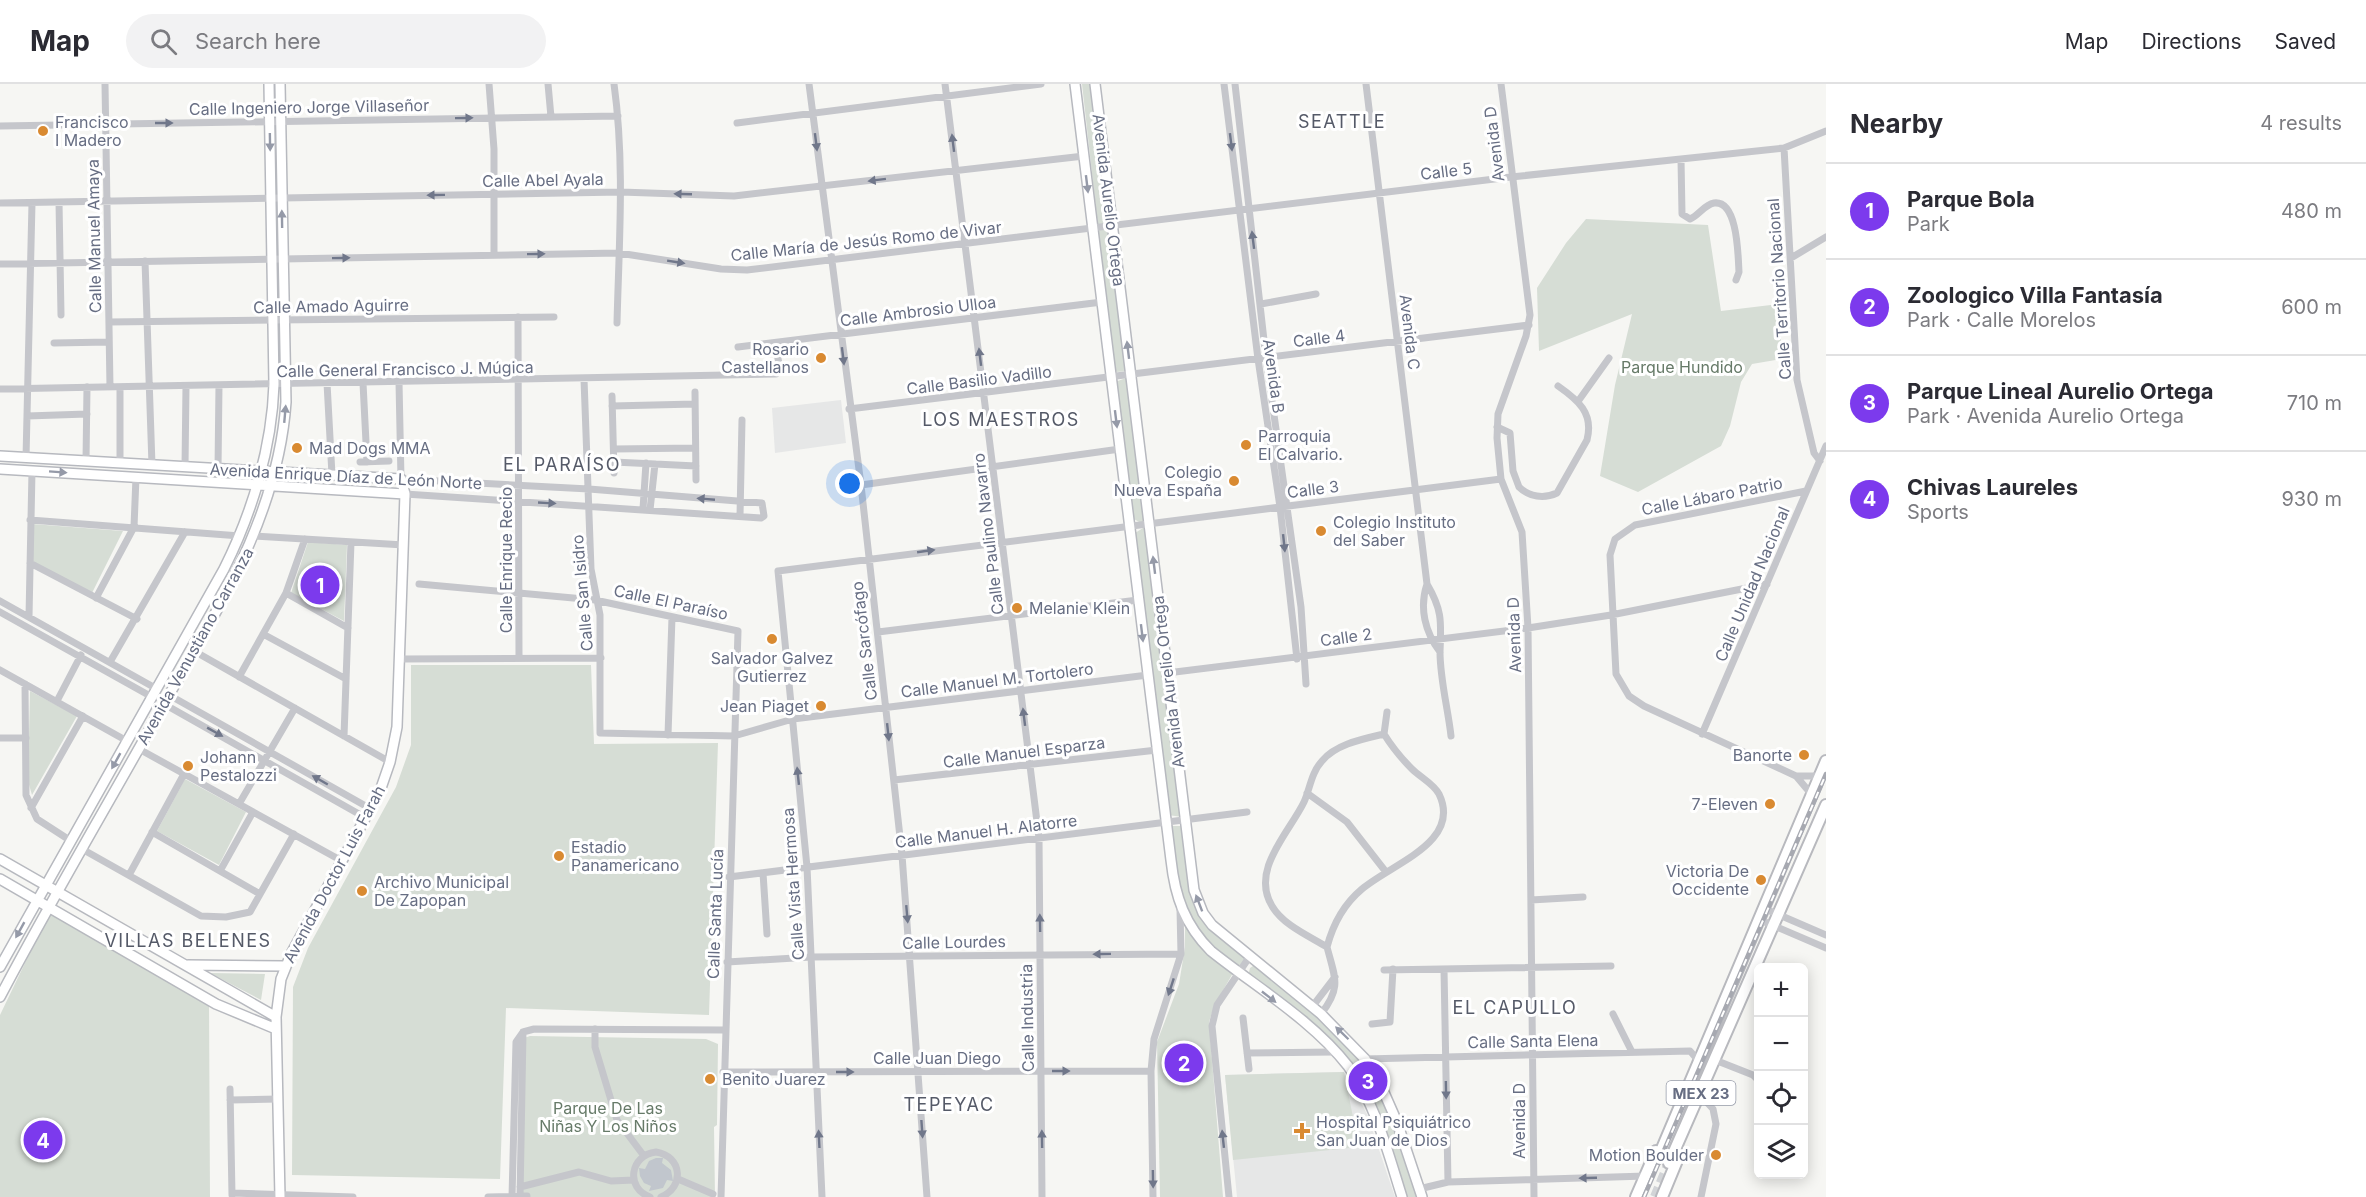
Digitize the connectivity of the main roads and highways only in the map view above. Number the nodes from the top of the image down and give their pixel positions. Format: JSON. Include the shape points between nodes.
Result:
{"nodes":[{"id":1,"x":1826,"y":761,"type":"edge"},
{"id":2,"x":1826,"y":805,"type":"edge"},
{"id":3,"x":1726,"y":994,"type":"junction"},
{"id":4,"x":1732,"y":1022,"type":"junction"},
{"id":5,"x":1658,"y":1158,"type":"tunnel mouth"},
{"id":6,"x":1669,"y":1163,"type":"tunnel mouth"},
{"id":7,"x":1647,"y":1173,"type":"junction"},
{"id":8,"x":1668,"y":1181,"type":"junction"},
{"id":9,"x":1636,"y":1197,"type":"edge"},
{"id":10,"x":1662,"y":1197,"type":"edge"}],
"edges":[{"from":1,"to":3,"type":"main road","number":"MEX 23"},
{"from":2,"to":4,"type":"main road","number":"MEX 23"},
{"from":3,"to":5,"type":"main road","number":"MEX 23"},
{"from":3,"to":7,"type":"main road"},
{"from":4,"to":6,"type":"main road","number":"MEX 23"},
{"from":4,"to":8,"type":"main road","via":[[1720,1062]]},
{"from":7,"to":8,"type":"main road","via":[[1655,1180]]},
{"from":7,"to":9,"type":"main road"},
{"from":8,"to":10,"type":"main road"}]}
